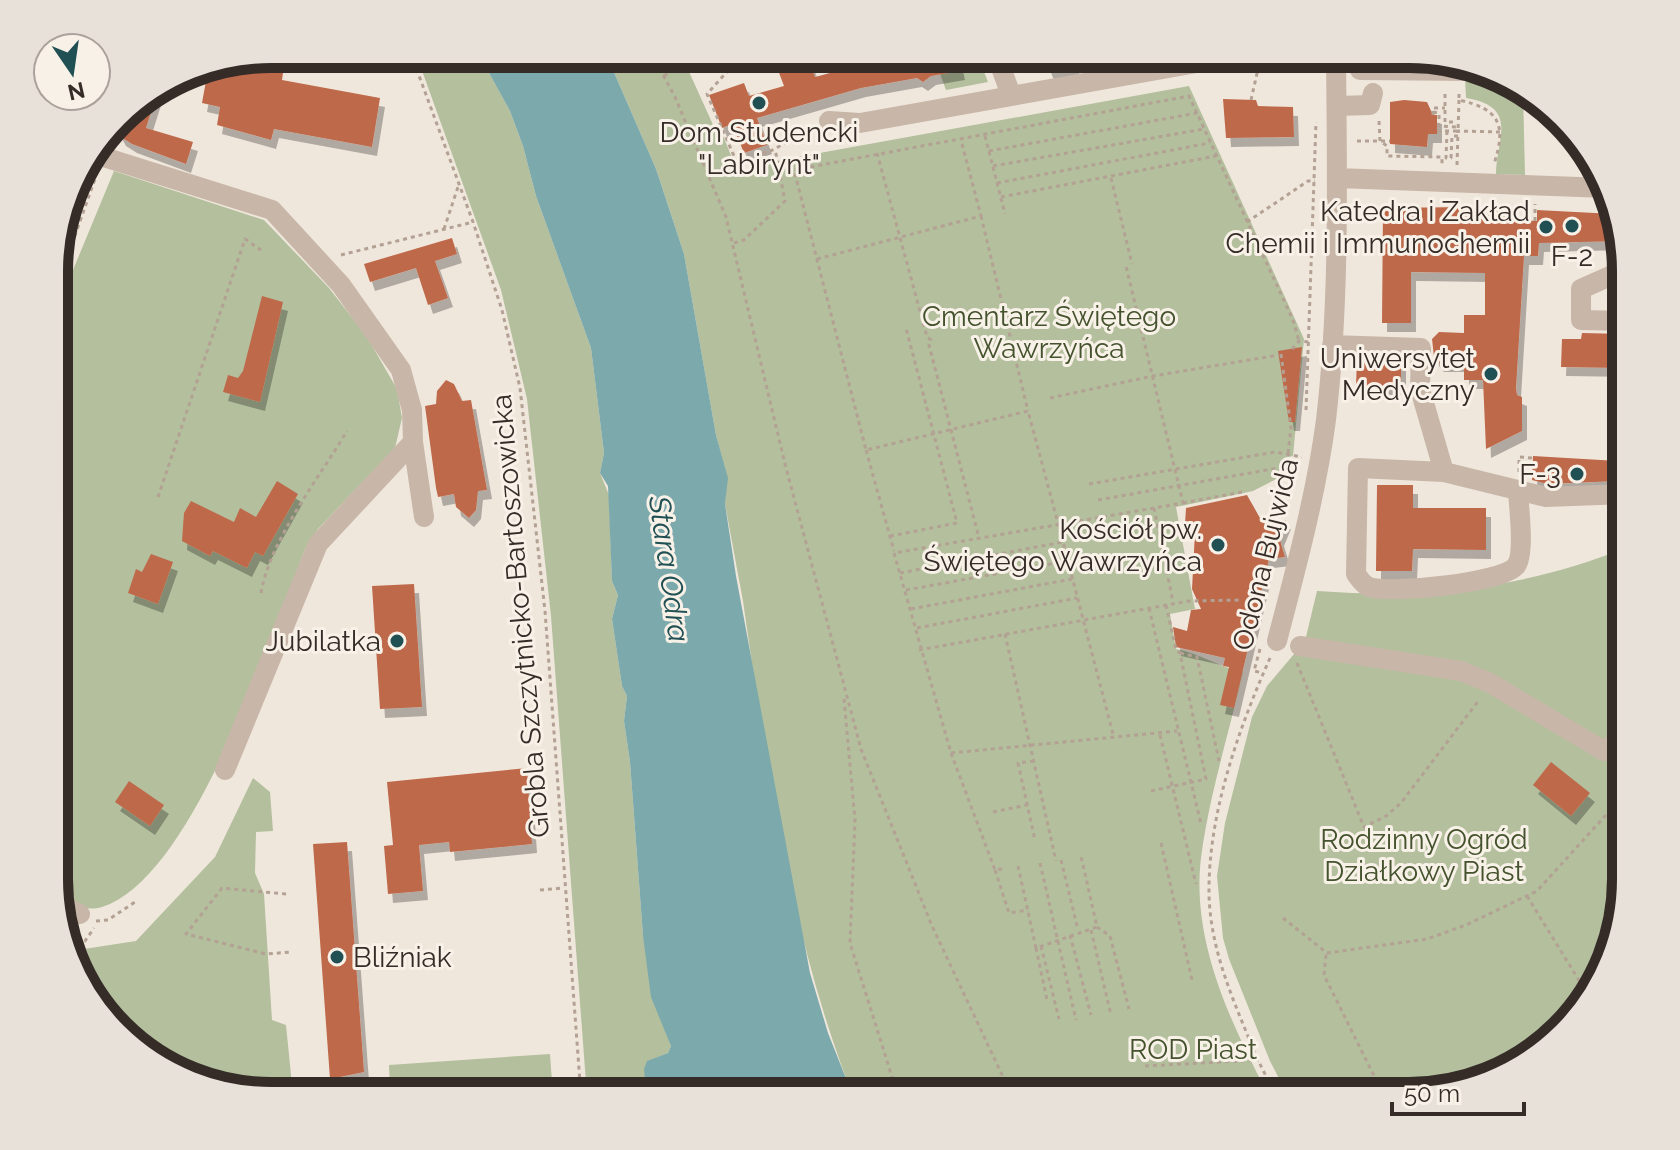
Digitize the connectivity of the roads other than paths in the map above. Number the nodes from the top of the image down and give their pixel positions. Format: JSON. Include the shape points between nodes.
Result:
{"nodes":[{"id":1,"x":1001,"y":68,"type":"edge"},
{"id":2,"x":1188,"y":68,"type":"edge"},
{"id":3,"x":1336,"y":68,"type":"edge"},
{"id":4,"x":1360,"y":70,"type":"dead end"},
{"id":5,"x":1441,"y":71,"type":"edge"},
{"id":6,"x":1011,"y":95,"type":"junction"},
{"id":7,"x":1371,"y":99,"type":"road end"},
{"id":8,"x":1337,"y":106,"type":"junction"},
{"id":9,"x":829,"y":121,"type":"road end"},
{"id":10,"x":103,"y":157,"type":"edge"},
{"id":11,"x":1337,"y":178,"type":"junction"},
{"id":12,"x":1594,"y":188,"type":"edge"},
{"id":13,"x":1612,"y":275,"type":"edge"},
{"id":14,"x":1612,"y":321,"type":"edge"},
{"id":15,"x":1332,"y":345,"type":"junction"},
{"id":16,"x":413,"y":442,"type":"junction"},
{"id":17,"x":1444,"y":472,"type":"junction"},
{"id":18,"x":1518,"y":492,"type":"junction"},
{"id":19,"x":1612,"y":495,"type":"edge"},
{"id":20,"x":424,"y":517,"type":"dead end"},
{"id":21,"x":1269,"y":643,"type":"road end"},
{"id":22,"x":1301,"y":648,"type":"road end"},
{"id":23,"x":1612,"y":745,"type":"edge"},
{"id":24,"x":225,"y":770,"type":"dead end"},
{"id":25,"x":71,"y":910,"type":"edge"},
{"id":26,"x":89,"y":918,"type":"road end"}],
"edges":[{"from":1,"to":6,"type":"street"},
{"from":2,"to":6,"type":"street"},
{"from":3,"to":8,"type":"street","name":"Odona Bujwida"},
{"from":4,"to":5,"type":"street"},
{"from":6,"to":9,"type":"street","via":[[860,123]]},
{"from":7,"to":8,"type":"street"},
{"from":8,"to":11,"type":"street","name":"Odona Bujwida"},
{"from":10,"to":16,"type":"street","via":[[272,210],[354,302],[401,370],[412,410]]},
{"from":11,"to":12,"type":"street"},
{"from":11,"to":15,"type":"street","name":"Odona Bujwida"},
{"from":13,"to":14,"type":"street","via":[[1581,289],[1581,320]]},
{"from":15,"to":17,"type":"street","via":[[1421,348],[1420,389]]},
{"from":15,"to":21,"type":"street","name":"Odona Bujwida","via":[[1314,488]]},
{"from":16,"to":20,"type":"street"},
{"from":16,"to":24,"type":"street","via":[[318,544]]},
{"from":17,"to":18,"type":"street"},
{"from":17,"to":18,"type":"street","via":[[1358,468],[1356,574],[1362,583],[1380,589],[1459,583],[1515,567],[1521,555]]},
{"from":18,"to":19,"type":"street","via":[[1546,497]]},
{"from":22,"to":23,"type":"street","via":[[1461,671],[1604,751]]},
{"from":25,"to":26,"type":"street"}]}
